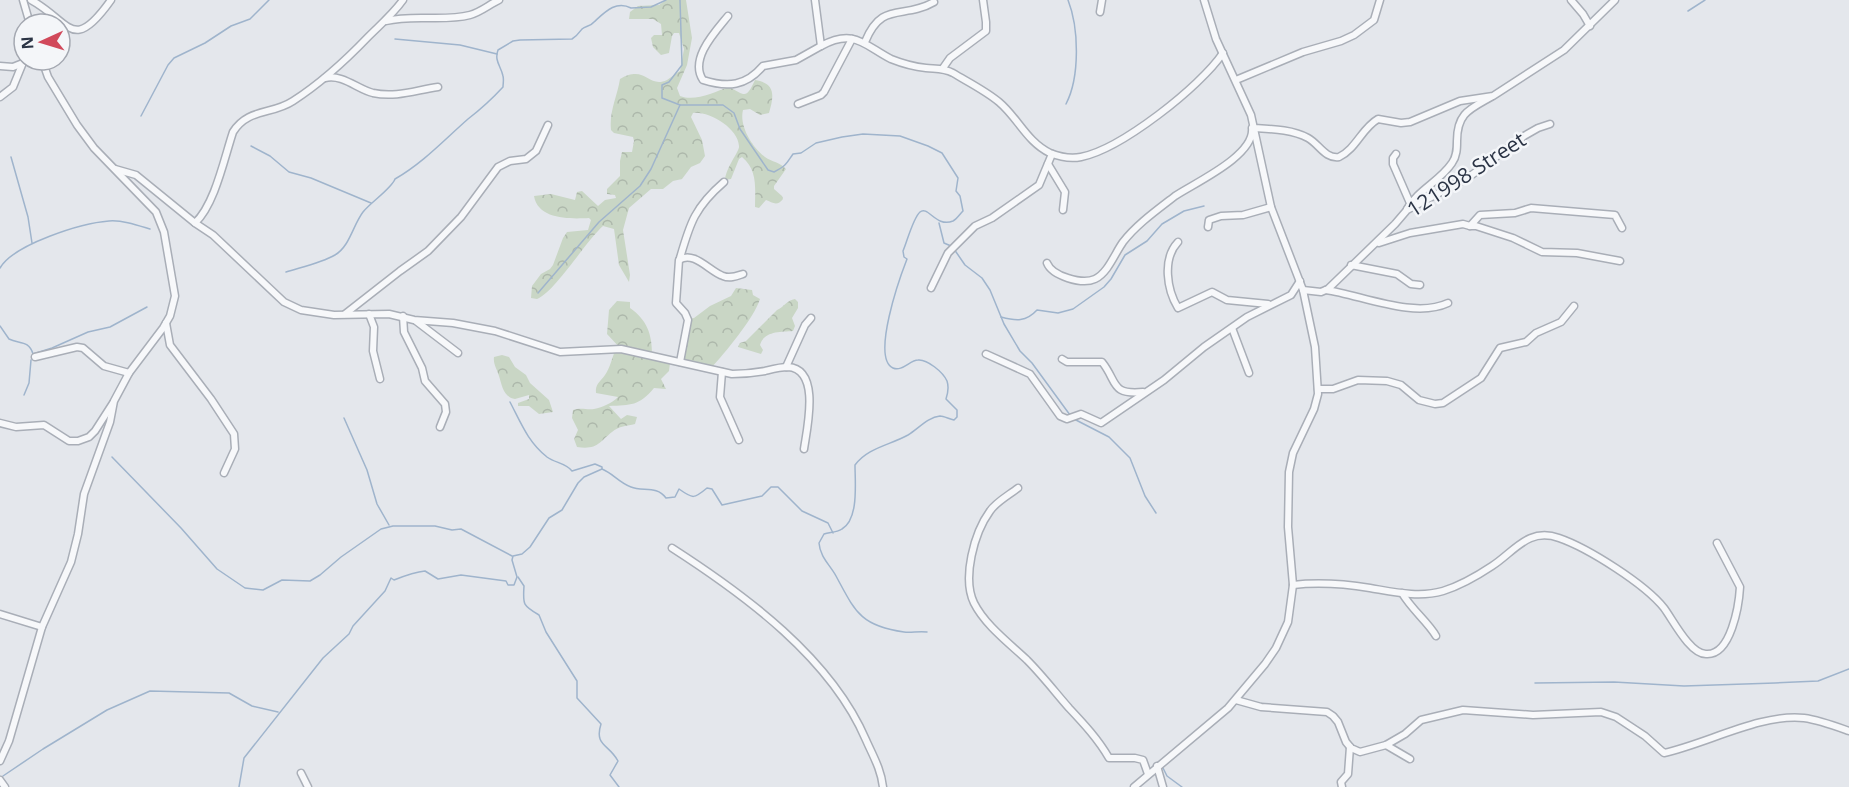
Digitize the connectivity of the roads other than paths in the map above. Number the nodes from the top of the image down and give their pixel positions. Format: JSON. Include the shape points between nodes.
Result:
{"nodes":[{"id":1,"x":31,"y":0,"type":"edge"},
{"id":2,"x":111,"y":0,"type":"edge"},
{"id":3,"x":403,"y":0,"type":"edge"},
{"id":4,"x":500,"y":0,"type":"edge"},
{"id":5,"x":815,"y":0,"type":"edge"},
{"id":6,"x":983,"y":0,"type":"edge"},
{"id":7,"x":1102,"y":0,"type":"edge"},
{"id":8,"x":1204,"y":0,"type":"edge"},
{"id":9,"x":1380,"y":0,"type":"edge"},
{"id":10,"x":1571,"y":0,"type":"edge"},
{"id":11,"x":1615,"y":0,"type":"edge"},
{"id":12,"x":934,"y":2,"type":"dead end"},
{"id":13,"x":1100,"y":12,"type":"dead end"},
{"id":14,"x":728,"y":16,"type":"dead end"},
{"id":15,"x":386,"y":21,"type":"junction"},
{"id":16,"x":1590,"y":26,"type":"junction"},
{"id":17,"x":852,"y":39,"type":"junction"},
{"id":18,"x":865,"y":42,"type":"junction"},
{"id":19,"x":821,"y":46,"type":"junction"},
{"id":20,"x":1222,"y":53,"type":"junction"},
{"id":21,"x":942,"y":68,"type":"junction"},
{"id":22,"x":20,"y":72,"type":"edge"},
{"id":23,"x":47,"y":72,"type":"edge"},
{"id":24,"x":322,"y":80,"type":"junction"},
{"id":25,"x":1236,"y":80,"type":"junction"},
{"id":26,"x":438,"y":87,"type":"dead end"},
{"id":27,"x":1493,"y":96,"type":"junction"},
{"id":28,"x":0,"y":97,"type":"edge"},
{"id":29,"x":798,"y":104,"type":"dead end"},
{"id":30,"x":1550,"y":124,"type":"dead end"},
{"id":31,"x":548,"y":125,"type":"dead end"},
{"id":32,"x":1252,"y":128,"type":"junction"},
{"id":33,"x":1052,"y":153,"type":"junction"},
{"id":34,"x":1396,"y":154,"type":"dead end"},
{"id":35,"x":1048,"y":164,"type":"junction"},
{"id":36,"x":115,"y":169,"type":"junction"},
{"id":37,"x":724,"y":182,"type":"dead end"},
{"id":38,"x":1410,"y":203,"type":"junction"},
{"id":39,"x":1271,"y":207,"type":"junction"},
{"id":40,"x":1063,"y":210,"type":"dead end"},
{"id":41,"x":1407,"y":210,"type":"junction"},
{"id":42,"x":195,"y":224,"type":"junction"},
{"id":43,"x":1470,"y":226,"type":"junction"},
{"id":44,"x":1208,"y":227,"type":"dead end"},
{"id":45,"x":1622,"y":228,"type":"dead end"},
{"id":46,"x":1178,"y":242,"type":"dead end"},
{"id":47,"x":1368,"y":249,"type":"junction"},
{"id":48,"x":680,"y":258,"type":"junction"},
{"id":49,"x":1620,"y":261,"type":"dead end"},
{"id":50,"x":1047,"y":263,"type":"dead end"},
{"id":51,"x":1352,"y":265,"type":"junction"},
{"id":52,"x":743,"y":274,"type":"dead end"},
{"id":53,"x":1300,"y":281,"type":"junction"},
{"id":54,"x":1420,"y":285,"type":"dead end"},
{"id":55,"x":931,"y":288,"type":"dead end"},
{"id":56,"x":1303,"y":290,"type":"junction"},
{"id":57,"x":1325,"y":290,"type":"junction"},
{"id":58,"x":1448,"y":303,"type":"dead end"},
{"id":59,"x":1272,"y":304,"type":"junction"},
{"id":60,"x":1574,"y":306,"type":"dead end"},
{"id":61,"x":369,"y":314,"type":"junction"},
{"id":62,"x":345,"y":315,"type":"junction"},
{"id":63,"x":403,"y":316,"type":"junction"},
{"id":64,"x":811,"y":318,"type":"dead end"},
{"id":65,"x":414,"y":320,"type":"junction"},
{"id":66,"x":166,"y":322,"type":"junction"},
{"id":67,"x":1232,"y":328,"type":"junction"},
{"id":68,"x":458,"y":353,"type":"dead end"},
{"id":69,"x":986,"y":354,"type":"dead end"},
{"id":70,"x":35,"y":357,"type":"dead end"},
{"id":71,"x":1062,"y":359,"type":"dead end"},
{"id":72,"x":680,"y":362,"type":"junction"},
{"id":73,"x":786,"y":367,"type":"junction"},
{"id":74,"x":722,"y":372,"type":"junction"},
{"id":75,"x":1249,"y":373,"type":"dead end"},
{"id":76,"x":129,"y":374,"type":"junction"},
{"id":77,"x":380,"y":379,"type":"dead end"},
{"id":78,"x":1318,"y":389,"type":"junction"},
{"id":79,"x":1145,"y":392,"type":"junction"},
{"id":80,"x":114,"y":401,"type":"junction"},
{"id":81,"x":0,"y":423,"type":"edge"},
{"id":82,"x":440,"y":427,"type":"dead end"},
{"id":83,"x":739,"y":440,"type":"dead end"},
{"id":84,"x":804,"y":449,"type":"dead end"},
{"id":85,"x":224,"y":472,"type":"dead end"},
{"id":86,"x":1018,"y":488,"type":"dead end"},
{"id":87,"x":1717,"y":543,"type":"dead end"},
{"id":88,"x":672,"y":548,"type":"dead end"},
{"id":89,"x":1293,"y":585,"type":"junction"},
{"id":90,"x":1402,"y":593,"type":"junction"},
{"id":91,"x":0,"y":614,"type":"edge"},
{"id":92,"x":42,"y":627,"type":"junction"},
{"id":93,"x":1436,"y":636,"type":"dead end"},
{"id":94,"x":1236,"y":700,"type":"junction"},
{"id":95,"x":1849,"y":731,"type":"edge"},
{"id":96,"x":1386,"y":745,"type":"junction"},
{"id":97,"x":1350,"y":747,"type":"junction"},
{"id":98,"x":1410,"y":759,"type":"dead end"},
{"id":99,"x":0,"y":761,"type":"edge"},
{"id":100,"x":1157,"y":766,"type":"junction"},
{"id":101,"x":301,"y":773,"type":"dead end"},
{"id":102,"x":1148,"y":774,"type":"junction"},
{"id":103,"x":0,"y":780,"type":"edge"},
{"id":104,"x":5,"y":787,"type":"edge"},
{"id":105,"x":308,"y":787,"type":"edge"},
{"id":106,"x":883,"y":787,"type":"edge"},
{"id":107,"x":1134,"y":787,"type":"edge"},
{"id":108,"x":1163,"y":787,"type":"edge"},
{"id":109,"x":1342,"y":787,"type":"edge"}],
"edges":[{"from":1,"to":2,"type":"street","via":[[73,29],[88,27]]},
{"from":3,"to":15,"type":"street"},
{"from":4,"to":15,"type":"street","via":[[466,16]]},
{"from":5,"to":19,"type":"street"},
{"from":6,"to":21,"type":"street","via":[[986,31]]},
{"from":7,"to":13,"type":"street"},
{"from":8,"to":20,"type":"street"},
{"from":9,"to":25,"type":"street","via":[[1374,20],[1354,35]]},
{"from":10,"to":16,"type":"street"},
{"from":11,"to":16,"type":"street"},
{"from":12,"to":18,"type":"street","via":[[883,12]]},
{"from":14,"to":19,"type":"street","via":[[706,44],[700,64],[703,80],[719,84],[744,82],[756,76],[763,66],[796,60]]},
{"from":15,"to":24,"type":"street"},
{"from":16,"to":27,"type":"street","via":[[1554,57]]},
{"from":17,"to":18,"type":"street"},
{"from":17,"to":19,"type":"street","via":[[838,38]]},
{"from":17,"to":29,"type":"street","via":[[824,92]]},
{"from":18,"to":21,"type":"street","via":[[894,60]]},
{"from":20,"to":25,"type":"street"},
{"from":20,"to":33,"type":"street","via":[[1195,85],[1129,135],[1083,157]]},
{"from":21,"to":33,"type":"street","via":[[998,101],[1034,142]]},
{"from":22,"to":28,"type":"street","via":[[13,87]]},
{"from":23,"to":36,"type":"street","via":[[77,125]]},
{"from":24,"to":26,"type":"street","via":[[337,78],[374,93],[396,96]]},
{"from":24,"to":42,"type":"street","via":[[277,110],[248,116],[238,123],[210,200]]},
{"from":25,"to":32,"type":"street","via":[[1251,115]]},
{"from":27,"to":32,"type":"street","via":[[1460,101],[1410,122],[1378,119],[1344,155],[1335,158],[1303,135]]},
{"from":27,"to":38,"type":"street","via":[[1460,119],[1452,164]]},
{"from":30,"to":41,"type":"street","name":"121998 Street","via":[[1524,136],[1469,177]]},
{"from":31,"to":62,"type":"street","via":[[536,151],[526,159],[498,167],[461,217],[428,251]]},
{"from":32,"to":39,"type":"street"},
{"from":32,"to":50,"type":"street","via":[[1253,134],[1236,156],[1152,214],[1097,278],[1061,276],[1051,271]]},
{"from":33,"to":35,"type":"street"},
{"from":34,"to":38,"type":"street","via":[[1393,164]]},
{"from":35,"to":40,"type":"street","via":[[1065,192]]},
{"from":35,"to":55,"type":"street","via":[[1039,185],[975,226],[948,253]]},
{"from":36,"to":42,"type":"street","via":[[136,176]]},
{"from":36,"to":66,"type":"street","via":[[152,206],[161,222],[175,289]]},
{"from":37,"to":48,"type":"street","via":[[693,216]]},
{"from":38,"to":41,"type":"street"},
{"from":39,"to":44,"type":"street","via":[[1215,218],[1209,220]]},
{"from":39,"to":53,"type":"street"},
{"from":41,"to":47,"type":"street","name":"121998 Street"},
{"from":42,"to":62,"type":"street","via":[[222,242],[292,307]]},
{"from":43,"to":45,"type":"street","via":[[1480,215],[1531,208],[1615,215]]},
{"from":43,"to":47,"type":"street","via":[[1410,233]]},
{"from":43,"to":49,"type":"street","via":[[1513,238],[1542,252],[1577,253]]},
{"from":46,"to":59,"type":"street","via":[[1169,256],[1168,279],[1178,308],[1212,292],[1227,300]]},
{"from":47,"to":51,"type":"street","name":"121998 Street"},
{"from":48,"to":52,"type":"street","via":[[692,258],[725,277]]},
{"from":48,"to":72,"type":"street","via":[[676,303],[688,320]]},
{"from":51,"to":54,"type":"street","via":[[1397,274]]},
{"from":51,"to":57,"type":"street","name":"121998 Street"},
{"from":53,"to":56,"type":"street"},
{"from":53,"to":59,"type":"street","via":[[1291,295]]},
{"from":56,"to":57,"type":"street"},
{"from":56,"to":78,"type":"street"},
{"from":57,"to":58,"type":"street","via":[[1382,304],[1429,307]]},
{"from":59,"to":67,"type":"street"},
{"from":60,"to":78,"type":"street","via":[[1561,322],[1526,342],[1500,348],[1481,378],[1443,403],[1419,400],[1392,381],[1358,380],[1333,389]]},
{"from":61,"to":62,"type":"street"},
{"from":61,"to":63,"type":"street"},
{"from":61,"to":77,"type":"street"},
{"from":63,"to":65,"type":"street"},
{"from":63,"to":82,"type":"street","via":[[404,332],[425,381],[445,404]]},
{"from":64,"to":73,"type":"street"},
{"from":65,"to":68,"type":"street"},
{"from":65,"to":72,"type":"street","via":[[478,327],[560,352],[621,349]]},
{"from":66,"to":76,"type":"street"},
{"from":66,"to":85,"type":"street","via":[[170,345],[234,434],[235,449]]},
{"from":67,"to":75,"type":"street"},
{"from":67,"to":79,"type":"street"},
{"from":69,"to":79,"type":"street","via":[[1030,374],[1060,416],[1067,419],[1081,414],[1101,423]]},
{"from":70,"to":76,"type":"street","via":[[83,348],[104,366]]},
{"from":71,"to":79,"type":"street","via":[[1102,362],[1118,388],[1126,393]]},
{"from":72,"to":74,"type":"street"},
{"from":73,"to":74,"type":"street","via":[[750,373]]},
{"from":73,"to":84,"type":"street","via":[[798,369],[808,383]]},
{"from":74,"to":83,"type":"street","via":[[720,397]]},
{"from":76,"to":80,"type":"street"},
{"from":78,"to":89,"type":"street","via":[[1289,472]]},
{"from":80,"to":81,"type":"street","via":[[89,437],[71,441],[44,425],[16,427]]},
{"from":80,"to":92,"type":"street","via":[[84,494],[72,562]]},
{"from":86,"to":102,"type":"street","via":[[990,510],[980,532],[969,570],[973,600],[1090,729],[1109,758],[1143,760]]},
{"from":87,"to":90,"type":"street","via":[[1740,594],[1725,643],[1709,654],[1697,652],[1650,593],[1610,565],[1556,537],[1537,535],[1526,539],[1492,567],[1442,591]]},
{"from":88,"to":106,"type":"street","via":[[744,598],[806,653],[860,723]]},
{"from":89,"to":90,"type":"street","via":[[1347,585]]},
{"from":89,"to":94,"type":"street","via":[[1288,622],[1276,648]]},
{"from":90,"to":93,"type":"street"},
{"from":91,"to":92,"type":"street"},
{"from":92,"to":99,"type":"street"},
{"from":94,"to":97,"type":"street","via":[[1277,710],[1327,712],[1338,722]]},
{"from":94,"to":100,"type":"street"},
{"from":95,"to":96,"type":"street","via":[[1803,718],[1775,720],[1664,753],[1616,717],[1600,712],[1533,715],[1464,710],[1421,720]]},
{"from":96,"to":97,"type":"street","via":[[1360,752]]},
{"from":96,"to":98,"type":"street"},
{"from":97,"to":109,"type":"street","via":[[1348,774],[1341,782]]},
{"from":100,"to":102,"type":"street"},
{"from":100,"to":108,"type":"street"},
{"from":101,"to":105,"type":"street"},
{"from":102,"to":107,"type":"street"},
{"from":103,"to":104,"type":"street"}]}
